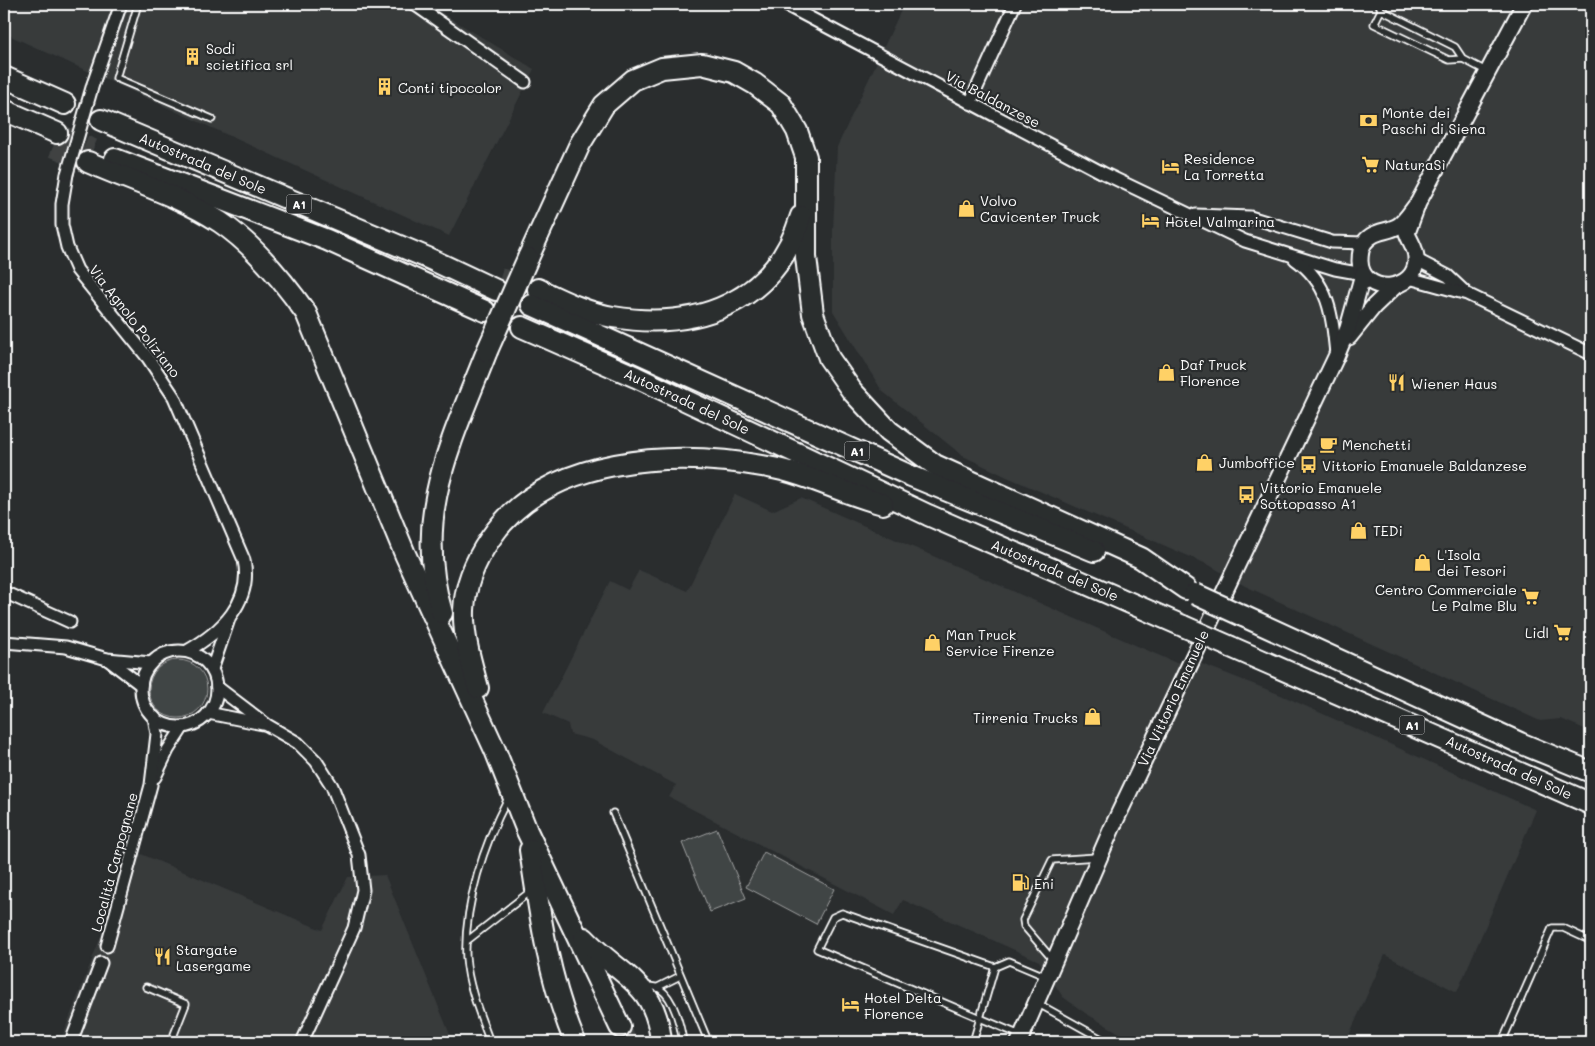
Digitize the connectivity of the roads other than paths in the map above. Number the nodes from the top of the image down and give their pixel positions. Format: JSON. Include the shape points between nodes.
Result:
{"nodes":[{"id":1,"x":121,"y":4,"type":"edge"},
{"id":2,"x":138,"y":4,"type":"edge"},
{"id":3,"x":414,"y":4,"type":"edge"},
{"id":4,"x":784,"y":4,"type":"edge"},
{"id":5,"x":1015,"y":4,"type":"edge"},
{"id":6,"x":1524,"y":4,"type":"edge"},
{"id":7,"x":1380,"y":7,"type":"edge"},
{"id":8,"x":1462,"y":59,"type":"junction"},
{"id":9,"x":1488,"y":72,"type":"junction"},
{"id":10,"x":4,"y":77,"type":"edge"},
{"id":11,"x":525,"y":82,"type":"dead end"},
{"id":12,"x":970,"y":103,"type":"junction"},
{"id":13,"x":66,"y":104,"type":"dead end"},
{"id":14,"x":4,"y":110,"type":"edge"},
{"id":15,"x":4,"y":119,"type":"edge"},
{"id":16,"x":212,"y":119,"type":"dead end"},
{"id":17,"x":101,"y":120,"type":"dead end"},
{"id":18,"x":807,"y":197,"type":"junction"},
{"id":19,"x":1418,"y":203,"type":"junction"},
{"id":20,"x":1191,"y":215,"type":"junction"},
{"id":21,"x":1384,"y":230,"type":"junction"},
{"id":22,"x":1410,"y":239,"type":"junction"},
{"id":23,"x":1364,"y":243,"type":"junction"},
{"id":24,"x":1287,"y":253,"type":"junction"},
{"id":25,"x":1417,"y":260,"type":"junction"},
{"id":26,"x":1363,"y":274,"type":"junction"},
{"id":27,"x":1409,"y":278,"type":"junction"},
{"id":28,"x":498,"y":284,"type":"tunnel mouth"},
{"id":29,"x":1395,"y":286,"type":"junction"},
{"id":30,"x":1467,"y":294,"type":"junction"},
{"id":31,"x":485,"y":311,"type":"dead end"},
{"id":32,"x":522,"y":327,"type":"dead end"},
{"id":33,"x":1591,"y":354,"type":"edge"},
{"id":34,"x":1336,"y":357,"type":"junction"},
{"id":35,"x":928,"y":515,"type":"junction"},
{"id":36,"x":1191,"y":591,"type":"junction"},
{"id":37,"x":4,"y":592,"type":"edge"},
{"id":38,"x":230,"y":617,"type":"junction"},
{"id":39,"x":70,"y":622,"type":"dead end"},
{"id":40,"x":4,"y":642,"type":"edge"},
{"id":41,"x":187,"y":651,"type":"junction"},
{"id":42,"x":107,"y":659,"type":"junction"},
{"id":43,"x":151,"y":663,"type":"junction"},
{"id":44,"x":212,"y":669,"type":"junction"},
{"id":45,"x":460,"y":672,"type":"junction"},
{"id":46,"x":141,"y":685,"type":"junction"},
{"id":47,"x":217,"y":687,"type":"junction"},
{"id":48,"x":208,"y":713,"type":"junction"},
{"id":49,"x":154,"y":717,"type":"junction"},
{"id":50,"x":267,"y":725,"type":"junction"},
{"id":51,"x":183,"y":727,"type":"junction"},
{"id":52,"x":495,"y":750,"type":"junction"},
{"id":53,"x":1591,"y":772,"type":"edge"},
{"id":54,"x":151,"y":785,"type":"junction"},
{"id":55,"x":512,"y":792,"type":"junction"},
{"id":56,"x":1591,"y":804,"type":"edge"},
{"id":57,"x":613,"y":813,"type":"dead end"},
{"id":58,"x":527,"y":831,"type":"junction"},
{"id":59,"x":1099,"y":857,"type":"junction"},
{"id":60,"x":536,"y":888,"type":"junction"},
{"id":61,"x":575,"y":929,"type":"junction"},
{"id":62,"x":468,"y":940,"type":"junction"},
{"id":63,"x":1591,"y":941,"type":"edge"},
{"id":64,"x":107,"y":946,"type":"dead end"},
{"id":65,"x":1054,"y":962,"type":"junction"},
{"id":66,"x":101,"y":963,"type":"dead end"},
{"id":67,"x":995,"y":967,"type":"junction"},
{"id":68,"x":680,"y":976,"type":"junction"},
{"id":69,"x":1047,"y":977,"type":"junction"},
{"id":70,"x":649,"y":986,"type":"junction"},
{"id":71,"x":146,"y":987,"type":"dead end"},
{"id":72,"x":1036,"y":1003,"type":"junction"},
{"id":73,"x":980,"y":1019,"type":"junction"},
{"id":74,"x":620,"y":1027,"type":"tunnel mouth"},
{"id":75,"x":706,"y":1036,"type":"dead end"},
{"id":76,"x":1020,"y":1039,"type":"edge"},
{"id":77,"x":71,"y":1042,"type":"edge"},
{"id":78,"x":170,"y":1042,"type":"edge"},
{"id":79,"x":302,"y":1042,"type":"edge"},
{"id":80,"x":490,"y":1042,"type":"edge"},
{"id":81,"x":575,"y":1042,"type":"edge"},
{"id":82,"x":661,"y":1042,"type":"edge"},
{"id":83,"x":683,"y":1042,"type":"edge"},
{"id":84,"x":973,"y":1042,"type":"edge"},
{"id":85,"x":1107,"y":1042,"type":"edge"},
{"id":86,"x":1502,"y":1042,"type":"edge"}],
"edges":[{"from":1,"to":38,"type":"street","name":"Via Agnolo Poliziano","bridge":true,"via":[[67,174],[62,225],[77,270],[148,358],[174,397],[244,560],[246,583],[242,600]]},
{"from":2,"to":16,"type":"lane","via":[[116,78]]},
{"from":3,"to":11,"type":"street"},
{"from":4,"to":12,"type":"street","name":"Via Baldanzese"},
{"from":5,"to":12,"type":"street"},
{"from":6,"to":9,"type":"main road"},
{"from":7,"to":8,"type":"lane","via":[[1455,47]]},
{"from":7,"to":8,"type":"lane","via":[[1374,24],[1449,60]]},
{"from":8,"to":9,"type":"lane"},
{"from":9,"to":19,"type":"main road"},
{"from":10,"to":13,"type":"highway"},
{"from":12,"to":20,"type":"street","name":"Via Baldanzese","via":[[1103,174]]},
{"from":14,"to":15,"type":"highway","via":[[55,140]]},
{"from":17,"to":28,"type":"highway","name":"Autostrada del Sole","number":"A1","via":[[428,258]]},
{"from":18,"to":36,"type":"highway","via":[[806,257],[813,314],[829,358],[852,391],[889,431],[935,465],[1142,558]]},
{"from":18,"to":36,"type":"highway","name":"Autostrada del Sole","number":"A1","via":[[785,255],[764,281],[743,298],[705,314],[662,320],[612,317],[566,302],[535,297],[911,476]]},
{"from":18,"to":45,"type":"highway","bridge":true,"via":[[806,157],[797,131],[781,104],[734,72],[702,64],[662,68],[633,80],[604,105],[580,144],[486,351],[440,471],[433,510],[434,580]]},
{"from":19,"to":21,"type":"main road","via":[[1398,226]]},
{"from":19,"to":22,"type":"main road","via":[[1408,233]]},
{"from":20,"to":23,"type":"street","name":"Via Baldanzese","via":[[1250,217],[1332,242]]},
{"from":20,"to":24,"type":"street","name":"Via Baldanzese","via":[[1245,241]]},
{"from":21,"to":22,"type":"main road","via":[[1400,232]]},
{"from":21,"to":23,"type":"main road","via":[[1371,235]]},
{"from":22,"to":25,"type":"main road"},
{"from":23,"to":26,"type":"main road","name":"Via Vittorio Emanuele","via":[[1360,254]]},
{"from":24,"to":26,"type":"street","name":"Via Baldanzese"},
{"from":24,"to":34,"type":"street","name":"Via Baldanzese","via":[[1316,277],[1324,290],[1334,329]]},
{"from":25,"to":27,"type":"main road"},
{"from":25,"to":30,"type":"street","via":[[1448,276]]},
{"from":26,"to":29,"type":"main road","via":[[1377,285]]},
{"from":26,"to":34,"type":"main road","name":"Via Vittorio Emanuele"},
{"from":27,"to":29,"type":"main road","name":"Via Vittorio Emanuele"},
{"from":27,"to":30,"type":"street"},
{"from":29,"to":34,"type":"main road","name":"Via Vittorio Emanuele","via":[[1369,312]]},
{"from":30,"to":33,"type":"street"},
{"from":31,"to":45,"type":"highway","name":"Autostrada del Sole","number":"A1","via":[[327,240],[90,156],[220,222],[283,281],[306,313],[405,554]]},
{"from":32,"to":35,"type":"highway","name":"Autostrada del Sole","number":"A1","via":[[636,377]]},
{"from":34,"to":59,"type":"main road","name":"Via Vittorio Emanuele"},
{"from":35,"to":52,"type":"highway","via":[[856,497],[770,467],[732,462],[650,460],[582,473],[549,486],[516,508],[493,534],[477,561],[467,588],[464,608],[467,647]]},
{"from":35,"to":56,"type":"highway","name":"Autostrada del Sole","number":"A1","bridge":true},
{"from":36,"to":53,"type":"highway","name":"Autostrada del Sole","number":"A1","bridge":true,"via":[[1520,743]]},
{"from":37,"to":39,"type":"street"},
{"from":38,"to":41,"type":"street","name":"Via Agnolo Poliziano","via":[[202,643]]},
{"from":38,"to":44,"type":"street","name":"Via Agnolo Poliziano"},
{"from":40,"to":42,"type":"street","via":[[66,647]]},
{"from":41,"to":43,"type":"street","via":[[168,652]]},
{"from":41,"to":44,"type":"street"},
{"from":42,"to":43,"type":"street"},
{"from":42,"to":46,"type":"street"},
{"from":43,"to":46,"type":"street"},
{"from":44,"to":47,"type":"street"},
{"from":45,"to":52,"type":"highway"},
{"from":46,"to":49,"type":"street","via":[[144,702]]},
{"from":47,"to":48,"type":"street","via":[[214,706]]},
{"from":47,"to":50,"type":"street"},
{"from":48,"to":50,"type":"street"},
{"from":48,"to":51,"type":"street","via":[[201,720]]},
{"from":49,"to":51,"type":"street","via":[[172,726]]},
{"from":49,"to":54,"type":"street","name":"Località Carpognane","via":[[156,734]]},
{"from":50,"to":79,"type":"street","via":[[298,743],[316,761],[332,786],[359,855],[364,890],[354,928]]},
{"from":51,"to":54,"type":"street","name":"Località Carpognane"},
{"from":52,"to":55,"type":"highway"},
{"from":54,"to":64,"type":"street","name":"Località Carpognane"},
{"from":55,"to":58,"type":"highway"},
{"from":55,"to":62,"type":"lane","via":[[497,819],[477,878]]},
{"from":57,"to":68,"type":"lane"},
{"from":58,"to":60,"type":"highway"},
{"from":58,"to":61,"type":"highway"},
{"from":59,"to":65,"type":"main road","name":"Via Vittorio Emanuele"},
{"from":59,"to":65,"type":"lane","via":[[1052,860],[1023,920],[1024,926]]},
{"from":60,"to":62,"type":"lane"},
{"from":60,"to":81,"type":"highway","via":[[553,982]]},
{"from":61,"to":70,"type":"highway","via":[[593,948]]},
{"from":61,"to":74,"type":"highway"},
{"from":62,"to":80,"type":"lane","via":[[466,957],[475,1002]]},
{"from":63,"to":86,"type":"lane","via":[[1563,928],[1552,928]]},
{"from":65,"to":69,"type":"main road","name":"Via Vittorio Emanuele"},
{"from":66,"to":77,"type":"street"},
{"from":67,"to":69,"type":"lane","via":[[1009,961]]},
{"from":67,"to":73,"type":"lane"},
{"from":67,"to":73,"type":"lane","via":[[842,913],[833,917],[817,948]]},
{"from":68,"to":70,"type":"lane"},
{"from":68,"to":75,"type":"lane"},
{"from":69,"to":72,"type":"main road","name":"Via Vittorio Emanuele"},
{"from":70,"to":82,"type":"highway"},
{"from":70,"to":83,"type":"lane","via":[[666,994]]},
{"from":71,"to":78,"type":"lane","via":[[186,1004]]},
{"from":72,"to":76,"type":"main road","name":"Via Vittorio Emanuele"},
{"from":72,"to":85,"type":"lane"},
{"from":73,"to":76,"type":"lane"},
{"from":73,"to":84,"type":"lane"}]}
